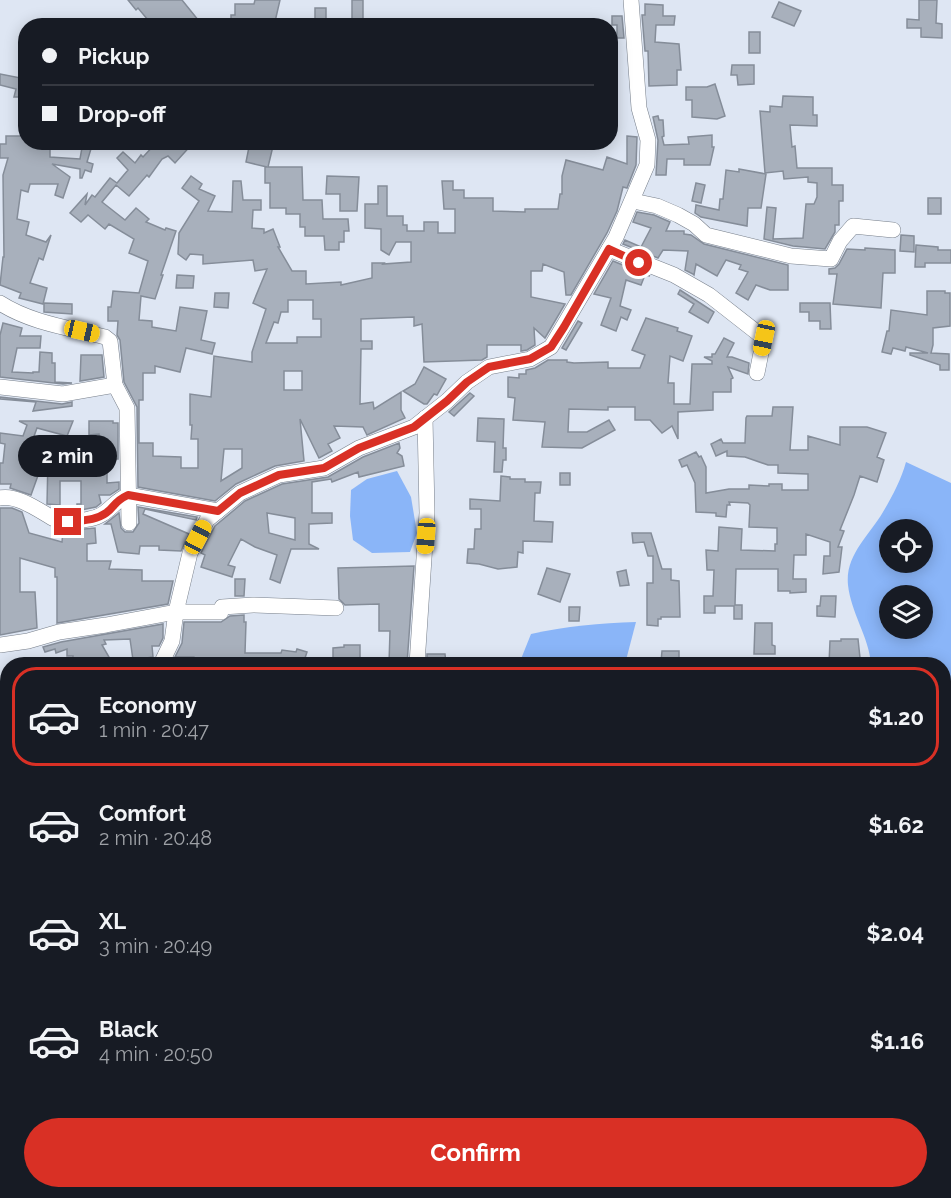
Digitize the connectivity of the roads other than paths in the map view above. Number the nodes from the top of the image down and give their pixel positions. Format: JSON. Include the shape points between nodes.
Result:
{"nodes":[{"id":1,"x":631,"y":0,"type":"edge"},
{"id":2,"x":633,"y":201,"type":"junction"},
{"id":3,"x":893,"y":230,"type":"dead end"},
{"id":4,"x":609,"y":249,"type":"junction"},
{"id":5,"x":0,"y":303,"type":"edge"},
{"id":6,"x":757,"y":373,"type":"dead end"},
{"id":7,"x":115,"y":385,"type":"junction"},
{"id":8,"x":0,"y":387,"type":"edge"},
{"id":9,"x":425,"y":418,"type":"junction"},
{"id":10,"x":128,"y":495,"type":"junction"},
{"id":11,"x":0,"y":498,"type":"edge"},
{"id":12,"x":218,"y":511,"type":"junction"},
{"id":13,"x":129,"y":523,"type":"dead end"},
{"id":14,"x":336,"y":608,"type":"dead end"},
{"id":15,"x":176,"y":612,"type":"junction"},
{"id":16,"x":0,"y":645,"type":"edge"},
{"id":17,"x":164,"y":657,"type":"edge"},
{"id":18,"x":417,"y":657,"type":"edge"}],
"edges":[{"from":1,"to":2,"type":"street","via":[[639,108],[648,140],[647,165]]},
{"from":2,"to":3,"type":"street","via":[[678,215],[706,235],[791,256],[831,259],[852,226]]},
{"from":2,"to":4,"type":"street"},
{"from":4,"to":6,"type":"street","via":[[674,275],[709,295],[764,338]]},
{"from":4,"to":9,"type":"street","via":[[551,347],[530,359],[489,367]]},
{"from":5,"to":7,"type":"street","via":[[47,323],[105,337],[110,341]]},
{"from":7,"to":8,"type":"street","via":[[63,394]]},
{"from":7,"to":10,"type":"street","via":[[127,408]]},
{"from":9,"to":12,"type":"street","via":[[414,427],[359,448],[324,468],[279,475],[240,493]]},
{"from":9,"to":18,"type":"street","via":[[427,513]]},
{"from":10,"to":11,"type":"street","via":[[116,500],[106,513],[68,522],[20,501]]},
{"from":10,"to":12,"type":"street"},
{"from":10,"to":13,"type":"street"},
{"from":12,"to":15,"type":"street","via":[[207,520],[190,553]]},
{"from":14,"to":15,"type":"street","via":[[253,605],[222,607],[221,612]]},
{"from":15,"to":16,"type":"street"},
{"from":15,"to":17,"type":"street","via":[[172,641]]}]}
